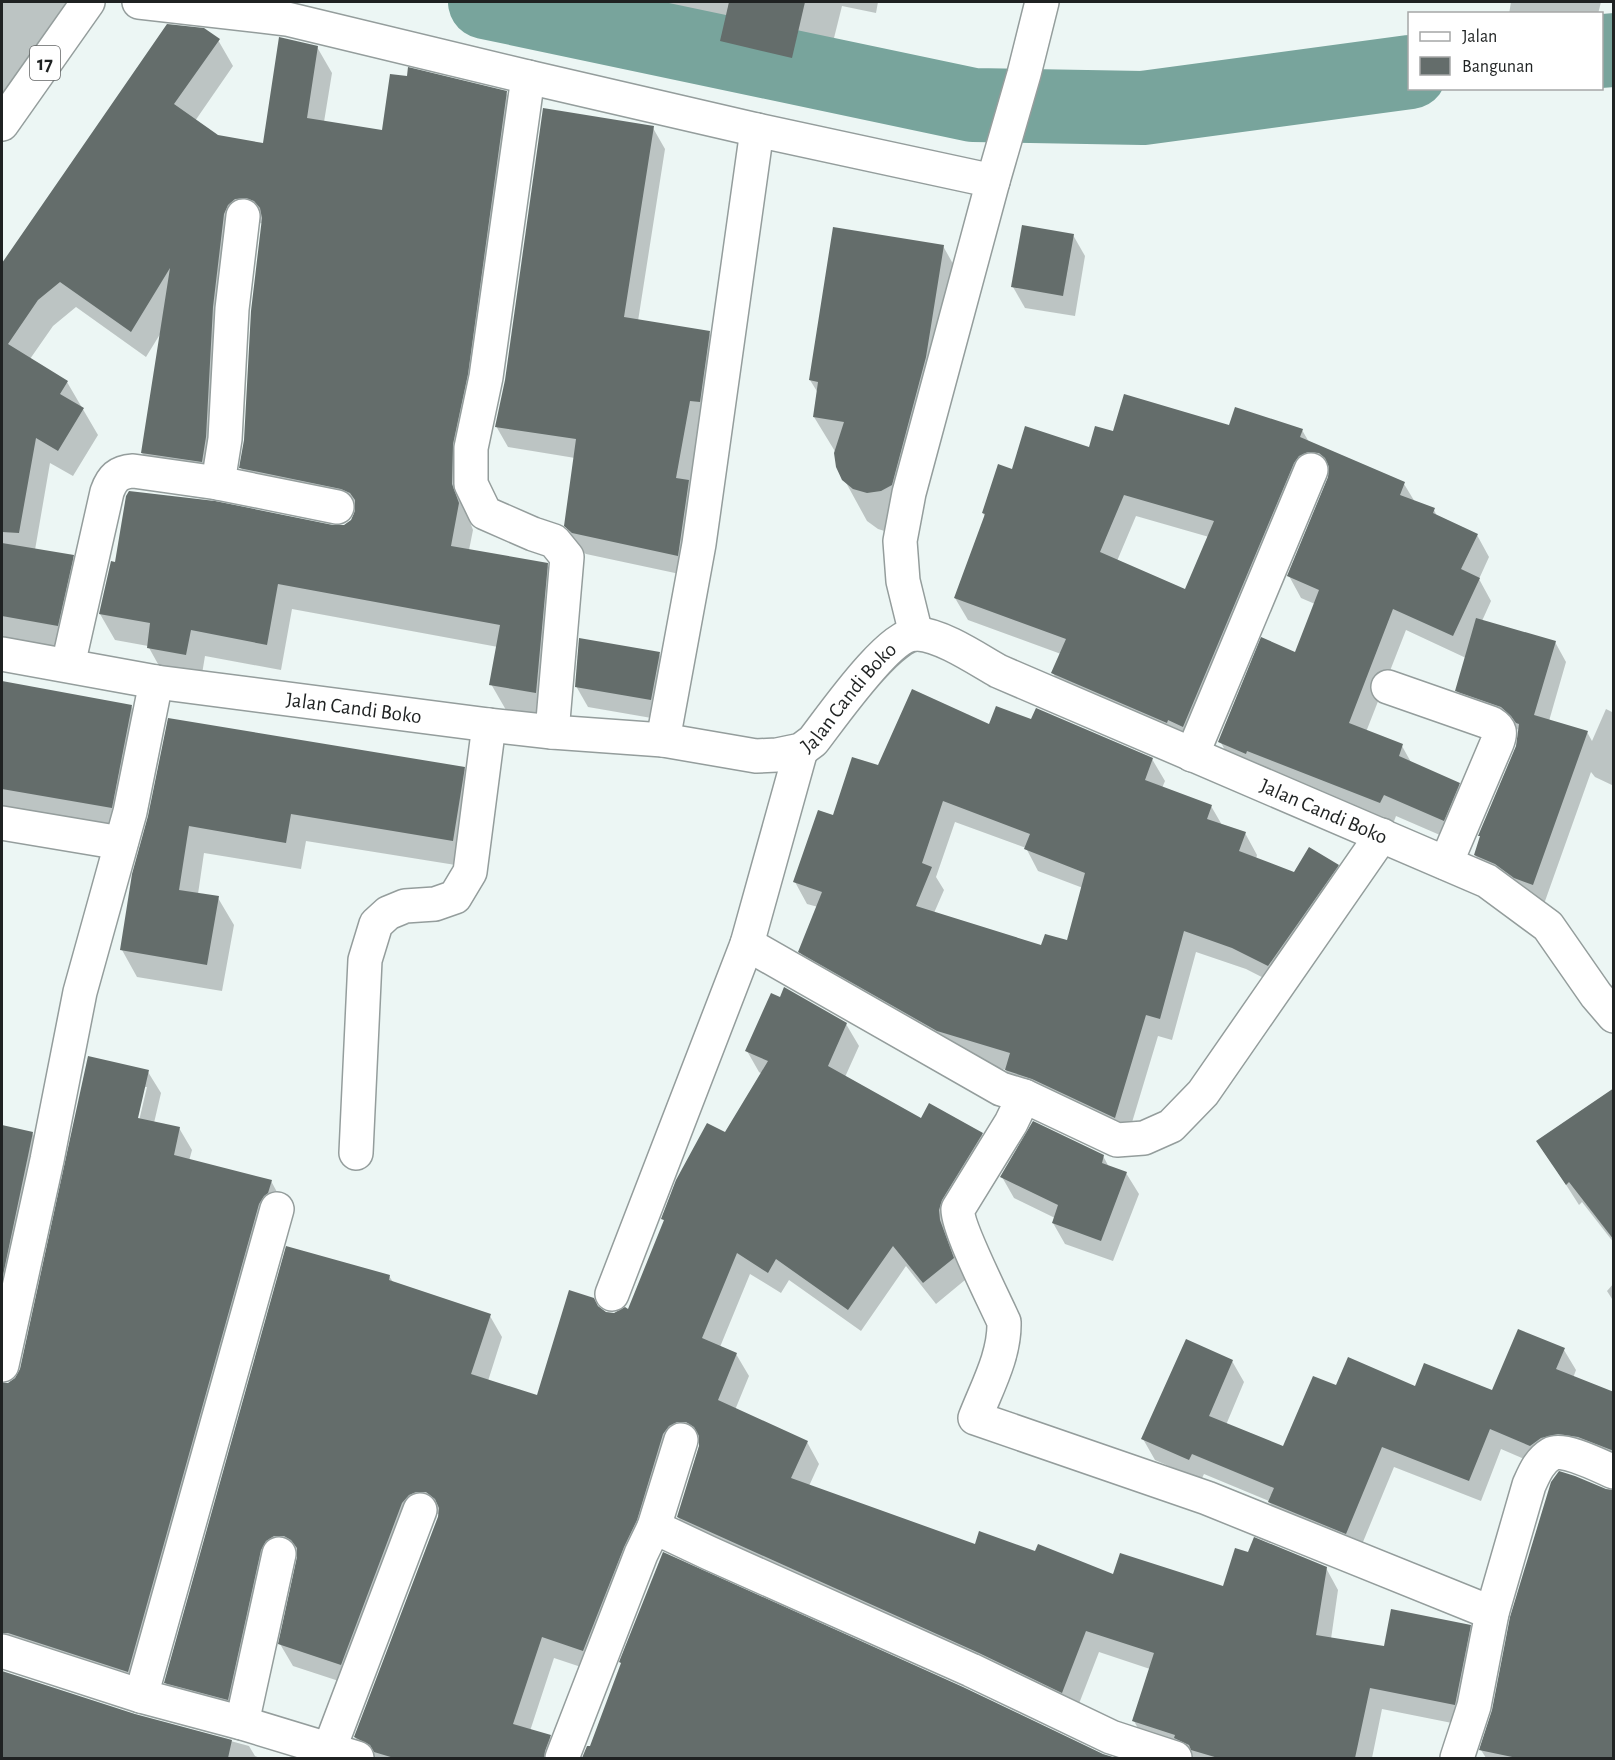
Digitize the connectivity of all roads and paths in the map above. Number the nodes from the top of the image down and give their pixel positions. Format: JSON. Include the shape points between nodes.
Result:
{"nodes":[{"id":1,"x":88,"y":2,"type":"edge"},
{"id":2,"x":139,"y":2,"type":"edge"},
{"id":3,"x":1042,"y":2,"type":"edge"},
{"id":4,"x":528,"y":77,"type":"junction"},
{"id":5,"x":2,"y":124,"type":"edge"},
{"id":6,"x":757,"y":130,"type":"junction"},
{"id":7,"x":993,"y":181,"type":"junction"},
{"id":8,"x":243,"y":216,"type":"dead end"},
{"id":9,"x":1311,"y":470,"type":"dead end"},
{"id":10,"x":218,"y":483,"type":"junction"},
{"id":11,"x":337,"y":507,"type":"dead end"},
{"id":12,"x":916,"y":634,"type":"junction"},
{"id":13,"x":2,"y":654,"type":"edge"},
{"id":14,"x":68,"y":665,"type":"junction"},
{"id":15,"x":156,"y":682,"type":"junction"},
{"id":16,"x":1389,"y":687,"type":"dead end"},
{"id":17,"x":489,"y":725,"type":"junction"},
{"id":18,"x":552,"y":732,"type":"junction"},
{"id":19,"x":663,"y":740,"type":"junction"},
{"id":20,"x":801,"y":750,"type":"junction"},
{"id":21,"x":1192,"y":755,"type":"junction"},
{"id":22,"x":2,"y":823,"type":"edge"},
{"id":23,"x":1382,"y":835,"type":"junction"},
{"id":24,"x":121,"y":843,"type":"junction"},
{"id":25,"x":1446,"y":863,"type":"junction"},
{"id":26,"x":747,"y":944,"type":"junction"},
{"id":27,"x":1605,"y":1006,"type":"edge"},
{"id":28,"x":1024,"y":1096,"type":"junction"},
{"id":29,"x":356,"y":1154,"type":"dead end"},
{"id":30,"x":277,"y":1209,"type":"dead end"},
{"id":31,"x":612,"y":1294,"type":"dead end"},
{"id":32,"x":2,"y":1365,"type":"edge"},
{"id":33,"x":681,"y":1440,"type":"dead end"},
{"id":34,"x":1614,"y":1472,"type":"edge"},
{"id":35,"x":420,"y":1510,"type":"dead end"},
{"id":36,"x":654,"y":1527,"type":"junction"},
{"id":37,"x":279,"y":1554,"type":"dead end"},
{"id":38,"x":1492,"y":1613,"type":"junction"},
{"id":39,"x":2,"y":1651,"type":"edge"},
{"id":40,"x":141,"y":1696,"type":"junction"},
{"id":41,"x":242,"y":1723,"type":"junction"},
{"id":42,"x":269,"y":1745,"type":"edge"},
{"id":43,"x":1104,"y":1748,"type":"edge"},
{"id":44,"x":343,"y":1754,"type":"edge"},
{"id":45,"x":562,"y":1758,"type":"edge"},
{"id":46,"x":1175,"y":1758,"type":"edge"},
{"id":47,"x":1457,"y":1758,"type":"edge"}],
"edges":[{"from":1,"to":5,"type":"main road","number":"17"},
{"from":2,"to":4,"type":"main road","via":[[287,19]]},
{"from":3,"to":7,"type":"main road"},
{"from":4,"to":6,"type":"main road"},
{"from":4,"to":18,"type":"main road","via":[[486,377],[471,448],[471,484],[484,513],[554,541],[567,558]]},
{"from":6,"to":7,"type":"main road"},
{"from":6,"to":19,"type":"main road","via":[[699,544]]},
{"from":7,"to":12,"type":"main road","via":[[909,493],[900,541],[903,581]]},
{"from":8,"to":10,"type":"main road","via":[[231,309],[225,439]]},
{"from":9,"to":21,"type":"main road"},
{"from":10,"to":11,"type":"main road"},
{"from":10,"to":14,"type":"main road","via":[[133,471],[116,476],[107,492]]},
{"from":12,"to":20,"type":"main road","name":"Jalan Candi Boko","via":[[883,653],[813,741]]},
{"from":12,"to":21,"type":"main road","name":"Jalan Candi Boko","via":[[939,639],[998,671]]},
{"from":13,"to":14,"type":"main road","name":"Jalan Candi Boko"},
{"from":14,"to":15,"type":"main road","name":"Jalan Candi Boko"},
{"from":15,"to":17,"type":"main road","name":"Jalan Candi Boko"},
{"from":15,"to":24,"type":"main road"},
{"from":16,"to":25,"type":"main road","via":[[1491,723],[1500,732]]},
{"from":17,"to":18,"type":"main road","name":"Jalan Candi Boko"},
{"from":17,"to":29,"type":"main road","via":[[470,872],[455,897],[435,904],[405,906],[388,913],[376,924],[365,960]]},
{"from":18,"to":19,"type":"main road","name":"Jalan Candi Boko"},
{"from":19,"to":20,"type":"main road","name":"Jalan Candi Boko","via":[[756,756]]},
{"from":20,"to":26,"type":"main road"},
{"from":21,"to":23,"type":"main road","name":"Jalan Candi Boko"},
{"from":22,"to":24,"type":"main road"},
{"from":23,"to":25,"type":"main road","name":"Jalan Candi Boko"},
{"from":23,"to":28,"type":"main road","via":[[1203,1093],[1171,1126],[1144,1138],[1117,1140]]},
{"from":24,"to":32,"type":"main road","via":[[80,992]]},
{"from":25,"to":27,"type":"main road","name":"Jalan Candi Boko","via":[[1487,881],[1548,926]]},
{"from":26,"to":28,"type":"main road","via":[[1001,1089]]},
{"from":26,"to":31,"type":"main road"},
{"from":28,"to":38,"type":"main road","via":[[957,1215],[1004,1322],[1002,1350],[975,1418],[1208,1498]]},
{"from":30,"to":40,"type":"main road"},
{"from":33,"to":36,"type":"main road"},
{"from":34,"to":38,"type":"main road","via":[[1562,1452],[1551,1454],[1538,1466]]},
{"from":35,"to":44,"type":"main road"},
{"from":36,"to":43,"type":"main road","via":[[971,1670]]},
{"from":36,"to":45,"type":"main road"},
{"from":37,"to":41,"type":"main road"},
{"from":38,"to":47,"type":"main road","via":[[1474,1706]]},
{"from":39,"to":40,"type":"main road"},
{"from":40,"to":41,"type":"main road"},
{"from":41,"to":42,"type":"main road"},
{"from":42,"to":44,"type":"main road"},
{"from":43,"to":46,"type":"main road"}]}
